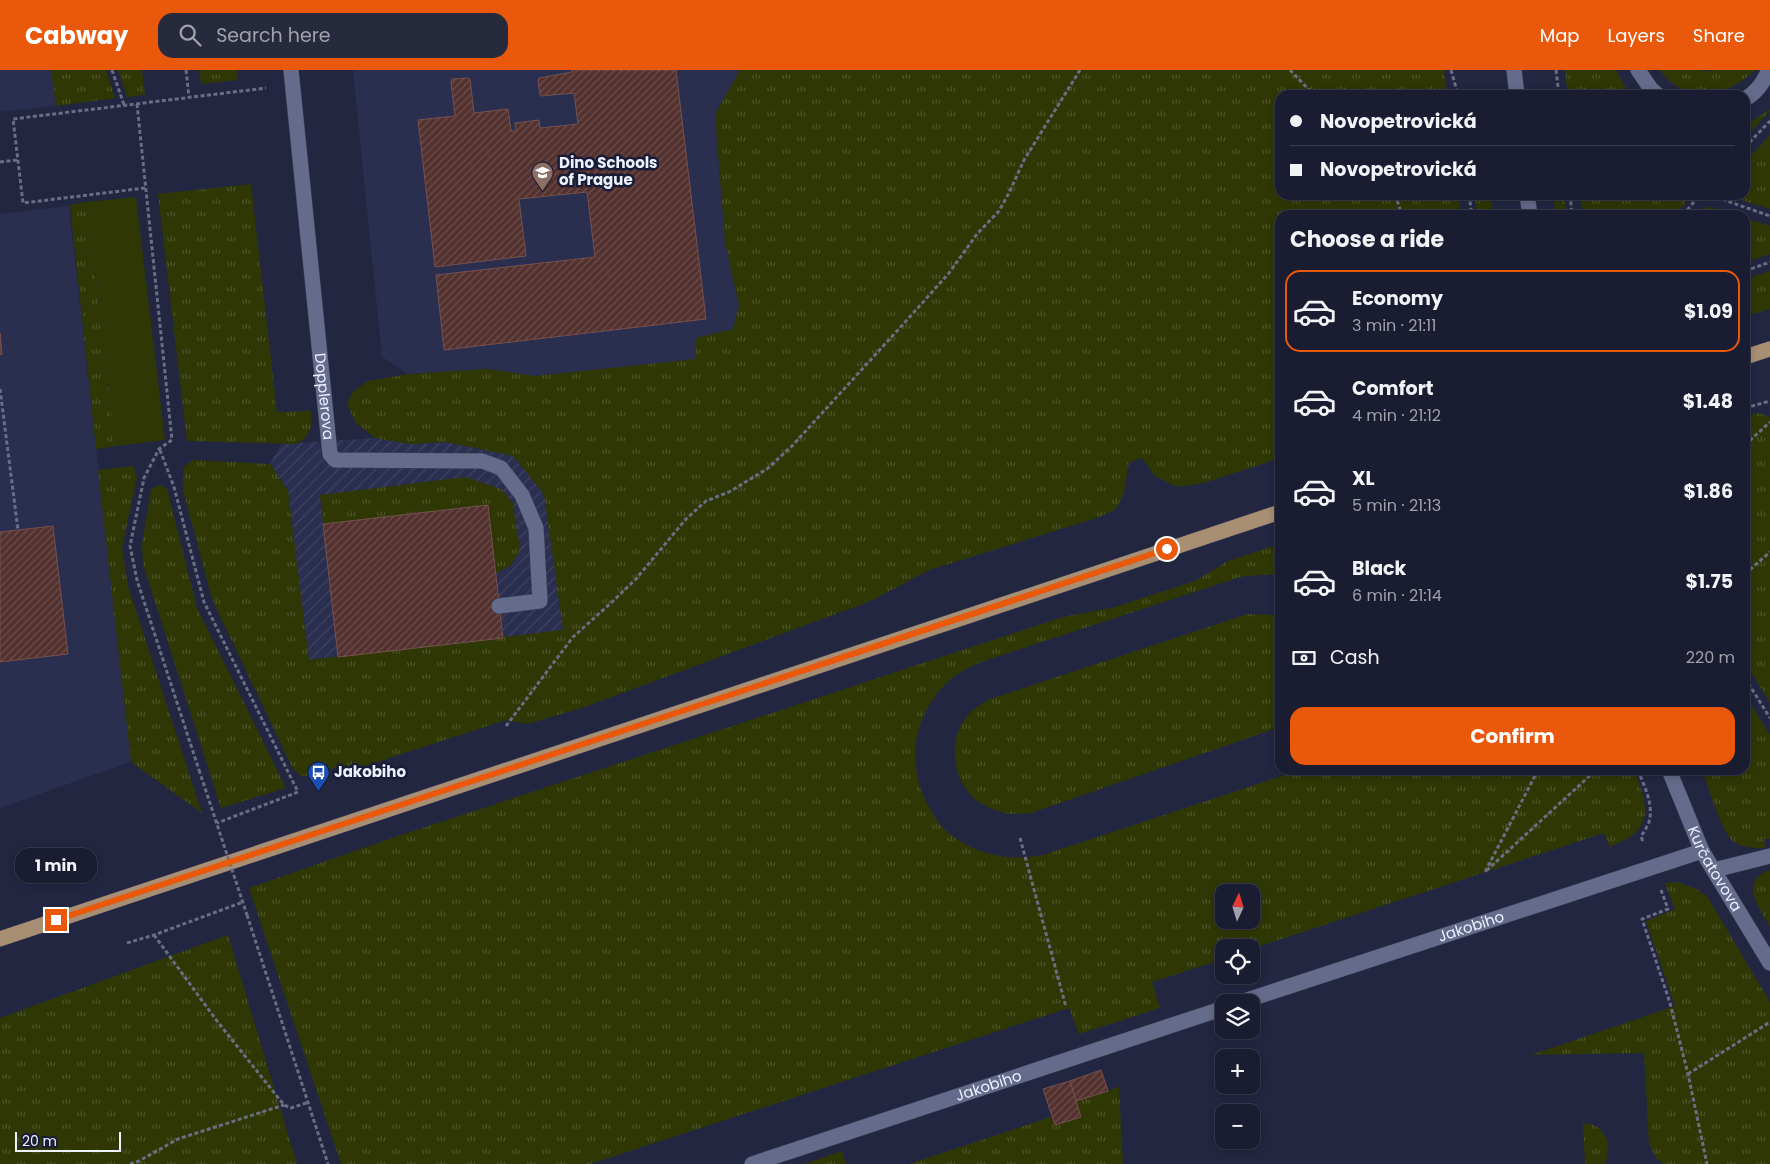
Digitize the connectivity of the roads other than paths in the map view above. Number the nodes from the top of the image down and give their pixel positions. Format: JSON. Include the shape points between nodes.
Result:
{"nodes":[{"id":1,"x":1514,"y":70,"type":"edge"},
{"id":2,"x":1638,"y":70,"type":"edge"},
{"id":3,"x":1769,"y":70,"type":"edge"},
{"id":4,"x":292,"y":77,"type":"edge"},
{"id":5,"x":1516,"y":90,"type":"edge"},
{"id":6,"x":1652,"y":90,"type":"edge"},
{"id":7,"x":1750,"y":96,"type":"edge"},
{"id":8,"x":1770,"y":349,"type":"edge"},
{"id":9,"x":1750,"y":355,"type":"edge"},
{"id":10,"x":1275,"y":514,"type":"edge"},
{"id":11,"x":499,"y":606,"type":"dead end"},
{"id":12,"x":1671,"y":775,"type":"edge"},
{"id":13,"x":1702,"y":851,"type":"junction"},
{"id":14,"x":1770,"y":856,"type":"edge"},
{"id":15,"x":1714,"y":870,"type":"junction"},
{"id":16,"x":0,"y":939,"type":"edge"},
{"id":17,"x":1770,"y":963,"type":"edge"},
{"id":18,"x":1260,"y":996,"type":"edge"},
{"id":19,"x":1215,"y":1011,"type":"edge"},
{"id":20,"x":752,"y":1164,"type":"edge"}],
"edges":[{"from":1,"to":5,"type":"street"},
{"from":2,"to":6,"type":"street"},
{"from":3,"to":7,"type":"street","via":[[1763,84]]},
{"from":4,"to":11,"type":"street","name":"Dopplerova","via":[[330,454],[335,460],[482,461],[501,468],[522,495],[536,528],[540,601]]},
{"from":8,"to":9,"type":"main road"},
{"from":10,"to":16,"type":"main road"},
{"from":12,"to":13,"type":"street","name":"Kurčatovova"},
{"from":13,"to":15,"type":"street","name":"Kurčatovova"},
{"from":13,"to":18,"type":"street","name":"Jakobiho"},
{"from":14,"to":15,"type":"street"},
{"from":15,"to":17,"type":"street","name":"Kurčatovova"},
{"from":19,"to":20,"type":"street","name":"Jakobiho"}]}
